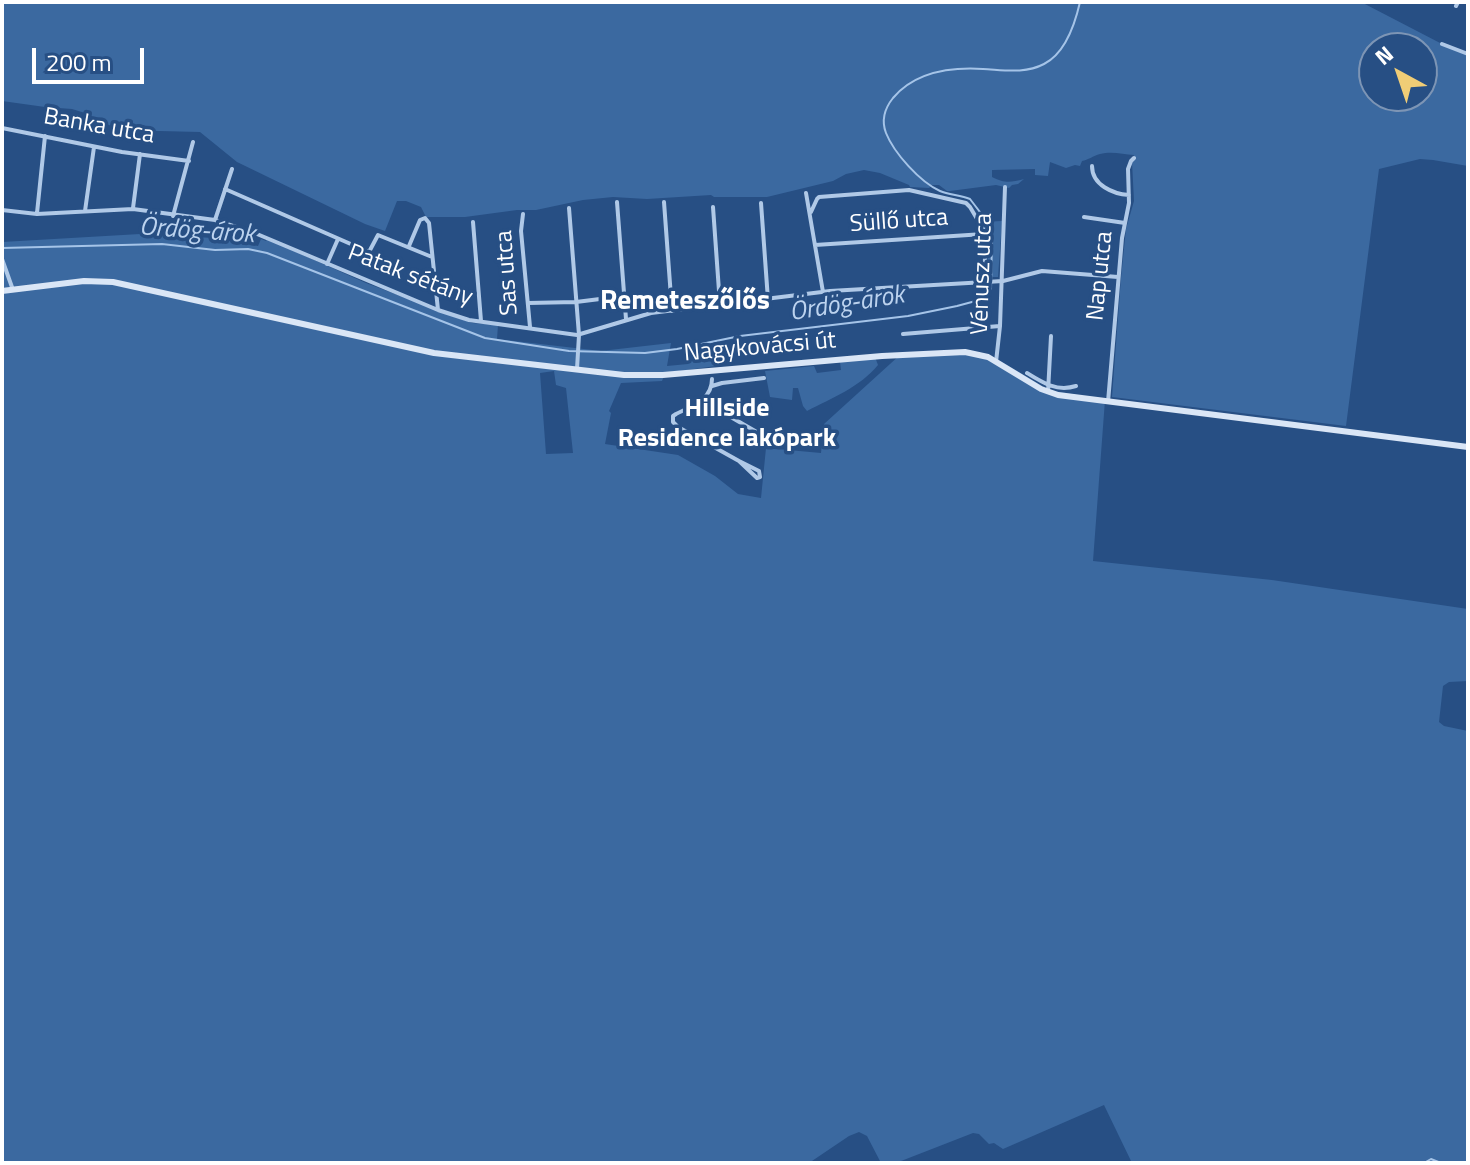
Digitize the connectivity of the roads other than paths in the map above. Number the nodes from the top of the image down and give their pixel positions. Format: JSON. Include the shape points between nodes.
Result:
{"nodes":[{"id":1,"x":1442,"y":44,"type":"dead end"},
{"id":2,"x":1468,"y":54,"type":"edge"},
{"id":3,"x":2,"y":128,"type":"edge"},
{"id":4,"x":45,"y":136,"type":"junction"},
{"id":5,"x":193,"y":142,"type":"dead end"},
{"id":6,"x":94,"y":147,"type":"junction"},
{"id":7,"x":140,"y":154,"type":"junction"},
{"id":8,"x":1134,"y":158,"type":"dead end"},
{"id":9,"x":189,"y":161,"type":"junction"},
{"id":10,"x":1092,"y":166,"type":"dead end"},
{"id":11,"x":232,"y":169,"type":"dead end"},
{"id":12,"x":1005,"y":187,"type":"dead end"},
{"id":13,"x":225,"y":189,"type":"junction"},
{"id":14,"x":806,"y":193,"type":"dead end"},
{"id":15,"x":1129,"y":195,"type":"junction"},
{"id":16,"x":617,"y":202,"type":"dead end"},
{"id":17,"x":664,"y":202,"type":"dead end"},
{"id":18,"x":761,"y":203,"type":"dead end"},
{"id":19,"x":713,"y":207,"type":"dead end"},
{"id":20,"x":569,"y":208,"type":"dead end"},
{"id":21,"x":133,"y":209,"type":"junction"},
{"id":22,"x":2,"y":210,"type":"edge"},
{"id":23,"x":85,"y":211,"type":"junction"},
{"id":24,"x":811,"y":212,"type":"junction"},
{"id":25,"x":37,"y":214,"type":"junction"},
{"id":26,"x":523,"y":214,"type":"dead end"},
{"id":27,"x":173,"y":216,"type":"junction"},
{"id":28,"x":1084,"y":217,"type":"dead end"},
{"id":29,"x":215,"y":220,"type":"junction"},
{"id":30,"x":473,"y":222,"type":"dead end"},
{"id":31,"x":1125,"y":223,"type":"junction"},
{"id":32,"x":986,"y":234,"type":"junction"},
{"id":33,"x":338,"y":239,"type":"junction"},
{"id":34,"x":815,"y":245,"type":"junction"},
{"id":35,"x":409,"y":246,"type":"junction"},
{"id":36,"x":432,"y":257,"type":"junction"},
{"id":37,"x":2,"y":259,"type":"edge"},
{"id":38,"x":327,"y":264,"type":"junction"},
{"id":39,"x":1118,"y":277,"type":"junction"},
{"id":40,"x":984,"y":281,"type":"junction"},
{"id":41,"x":1000,"y":281,"type":"junction"},
{"id":42,"x":13,"y":290,"type":"junction"},
{"id":43,"x":2,"y":291,"type":"edge"},
{"id":44,"x":823,"y":292,"type":"junction"},
{"id":45,"x":624,"y":296,"type":"junction"},
{"id":46,"x":768,"y":300,"type":"junction"},
{"id":47,"x":576,"y":302,"type":"junction"},
{"id":48,"x":528,"y":303,"type":"junction"},
{"id":49,"x":720,"y":305,"type":"junction"},
{"id":50,"x":438,"y":310,"type":"junction"},
{"id":51,"x":672,"y":311,"type":"junction"},
{"id":52,"x":626,"y":320,"type":"junction"},
{"id":53,"x":481,"y":321,"type":"junction"},
{"id":54,"x":1000,"y":326,"type":"junction"},
{"id":55,"x":530,"y":328,"type":"junction"},
{"id":56,"x":903,"y":334,"type":"dead end"},
{"id":57,"x":579,"y":335,"type":"junction"},
{"id":58,"x":1051,"y":336,"type":"dead end"},
{"id":59,"x":996,"y":362,"type":"junction"},
{"id":60,"x":577,"y":369,"type":"junction"},
{"id":61,"x":1027,"y":373,"type":"dead end"},
{"id":62,"x":764,"y":378,"type":"dead end"},
{"id":63,"x":712,"y":379,"type":"dead end"},
{"id":64,"x":712,"y":386,"type":"junction"},
{"id":65,"x":1076,"y":386,"type":"dead end"},
{"id":66,"x":1048,"y":389,"type":"junction"},
{"id":67,"x":699,"y":402,"type":"junction"},
{"id":68,"x":1108,"y":402,"type":"junction"},
{"id":69,"x":762,"y":412,"type":"dead end"},
{"id":70,"x":729,"y":417,"type":"junction"},
{"id":71,"x":762,"y":435,"type":"dead end"},
{"id":72,"x":1468,"y":447,"type":"edge"},
{"id":73,"x":739,"y":461,"type":"junction"}],
"edges":[{"from":1,"to":2,"type":"street"},
{"from":3,"to":4,"type":"street","name":"Banka utca"},
{"from":4,"to":6,"type":"street","name":"Banka utca"},
{"from":4,"to":25,"type":"street"},
{"from":5,"to":9,"type":"street"},
{"from":6,"to":7,"type":"street","name":"Banka utca"},
{"from":6,"to":23,"type":"street"},
{"from":7,"to":9,"type":"street","name":"Banka utca"},
{"from":7,"to":21,"type":"street"},
{"from":8,"to":15,"type":"street","name":"Nap utca","via":[[1128,167]]},
{"from":9,"to":27,"type":"street"},
{"from":10,"to":15,"type":"street","via":[[1095,180],[1114,193]]},
{"from":11,"to":13,"type":"street"},
{"from":12,"to":41,"type":"street","name":"Vénusz utca"},
{"from":13,"to":29,"type":"street"},
{"from":13,"to":33,"type":"street"},
{"from":14,"to":24,"type":"street"},
{"from":15,"to":31,"type":"street","name":"Nap utca"},
{"from":16,"to":45,"type":"street"},
{"from":17,"to":51,"type":"street"},
{"from":18,"to":46,"type":"street"},
{"from":19,"to":49,"type":"street"},
{"from":20,"to":47,"type":"street"},
{"from":21,"to":23,"type":"street","name":"Patak sétány"},
{"from":21,"to":27,"type":"street","name":"Patak sétány"},
{"from":22,"to":25,"type":"street","name":"Patak sétány"},
{"from":23,"to":25,"type":"street","name":"Patak sétány"},
{"from":24,"to":32,"type":"street","via":[[819,197],[907,190],[963,202]]},
{"from":24,"to":34,"type":"street"},
{"from":26,"to":48,"type":"street","name":"Sas utca"},
{"from":27,"to":29,"type":"street","name":"Patak sétány"},
{"from":28,"to":31,"type":"street"},
{"from":29,"to":38,"type":"street","name":"Patak sétány"},
{"from":30,"to":53,"type":"street"},
{"from":31,"to":39,"type":"street","name":"Nap utca"},
{"from":32,"to":34,"type":"street","name":"Süllő utca"},
{"from":32,"to":40,"type":"street"},
{"from":33,"to":35,"type":"street","via":[[369,252],[378,235]]},
{"from":33,"to":38,"type":"street"},
{"from":34,"to":44,"type":"street"},
{"from":35,"to":36,"type":"street"},
{"from":35,"to":36,"type":"street","via":[[425,218]]},
{"from":36,"to":50,"type":"street"},
{"from":37,"to":42,"type":"street"},
{"from":38,"to":50,"type":"street","name":"Patak sétány"},
{"from":39,"to":41,"type":"street","name":"Patak sétány","via":[[1042,271]]},
{"from":39,"to":68,"type":"street","name":"Nap utca"},
{"from":40,"to":41,"type":"street","name":"Patak sétány"},
{"from":40,"to":44,"type":"street","name":"Patak sétány"},
{"from":41,"to":54,"type":"street","name":"Vénusz utca"},
{"from":42,"to":43,"type":"street","name":"Nagykovácsi út"},
{"from":42,"to":60,"type":"street","name":"Nagykovácsi út","via":[[113,282],[434,353]]},
{"from":44,"to":46,"type":"street","name":"Patak sétány"},
{"from":45,"to":47,"type":"street"},
{"from":45,"to":52,"type":"street"},
{"from":46,"to":49,"type":"street","name":"Patak sétány"},
{"from":47,"to":48,"type":"street"},
{"from":47,"to":57,"type":"street"},
{"from":48,"to":55,"type":"street","name":"Sas utca"},
{"from":49,"to":51,"type":"street","name":"Patak sétány"},
{"from":50,"to":53,"type":"street","name":"Patak sétány"},
{"from":51,"to":52,"type":"street","name":"Patak sétány"},
{"from":52,"to":57,"type":"street","name":"Patak sétány"},
{"from":53,"to":55,"type":"street","name":"Patak sétány"},
{"from":54,"to":56,"type":"street"},
{"from":54,"to":59,"type":"street","name":"Vénusz utca"},
{"from":55,"to":57,"type":"street","name":"Patak sétány"},
{"from":57,"to":60,"type":"street"},
{"from":58,"to":66,"type":"street"},
{"from":59,"to":60,"type":"street","name":"Nagykovácsi út","via":[[965,352],[663,375]]},
{"from":59,"to":66,"type":"street","name":"Nagykovácsi út"},
{"from":61,"to":66,"type":"street"},
{"from":62,"to":64,"type":"street"},
{"from":63,"to":64,"type":"street"},
{"from":64,"to":67,"type":"street"},
{"from":65,"to":66,"type":"street"},
{"from":66,"to":68,"type":"street","name":"Nagykovácsi út"},
{"from":67,"to":70,"type":"street"},
{"from":67,"to":73,"type":"street","via":[[673,416],[673,422]]},
{"from":68,"to":72,"type":"street","name":"Nagykovácsi út"},
{"from":69,"to":70,"type":"street"},
{"from":70,"to":71,"type":"street"},
{"from":73,"to":73,"type":"street","via":[[757,478],[760,477],[759,471]]}]}
